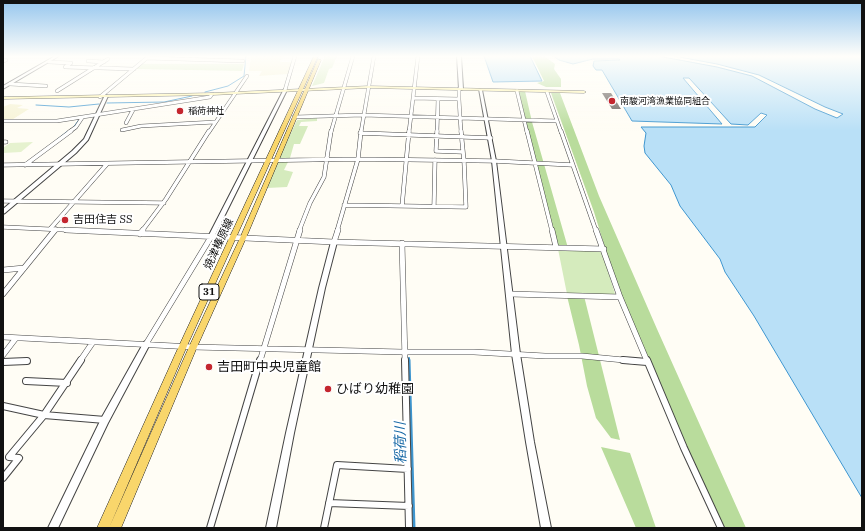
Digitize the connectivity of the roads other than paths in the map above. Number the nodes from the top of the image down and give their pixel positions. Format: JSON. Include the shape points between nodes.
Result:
{"nodes":[{"id":1,"x":16,"y":81,"type":"edge"},
{"id":2,"x":73,"y":81,"type":"edge"},
{"id":3,"x":120,"y":81,"type":"edge"},
{"id":4,"x":244,"y":81,"type":"edge"},
{"id":5,"x":288,"y":81,"type":"edge"},
{"id":6,"x":307,"y":81,"type":"edge"},
{"id":7,"x":308,"y":81,"type":"edge"},
{"id":8,"x":346,"y":81,"type":"edge"},
{"id":9,"x":370,"y":81,"type":"edge"},
{"id":10,"x":415,"y":81,"type":"edge"},
{"id":11,"x":460,"y":81,"type":"edge"},
{"id":12,"x":10,"y":84,"type":"junction"},
{"id":13,"x":46,"y":86,"type":"dead end"},
{"id":14,"x":369,"y":87,"type":"junction"},
{"id":15,"x":3,"y":88,"type":"edge"},
{"id":16,"x":344,"y":88,"type":"junction"},
{"id":17,"x":414,"y":88,"type":"junction"},
{"id":18,"x":304,"y":89,"type":"junction"},
{"id":19,"x":460,"y":89,"type":"junction"},
{"id":20,"x":285,"y":90,"type":"junction"},
{"id":21,"x":480,"y":90,"type":"junction"},
{"id":22,"x":57,"y":91,"type":"dead end"},
{"id":23,"x":517,"y":91,"type":"junction"},
{"id":24,"x":547,"y":92,"type":"junction"},
{"id":25,"x":584,"y":92,"type":"dead end"},
{"id":26,"x":235,"y":93,"type":"junction"},
{"id":27,"x":212,"y":94,"type":"junction"},
{"id":28,"x":106,"y":96,"type":"junction"},
{"id":29,"x":100,"y":97,"type":"junction"},
{"id":30,"x":3,"y":98,"type":"edge"},
{"id":31,"x":413,"y":98,"type":"junction"},
{"id":32,"x":438,"y":99,"type":"junction"},
{"id":33,"x":458,"y":99,"type":"junction"},
{"id":34,"x":133,"y":110,"type":"junction"},
{"id":35,"x":97,"y":115,"type":"junction"},
{"id":36,"x":336,"y":115,"type":"junction"},
{"id":37,"x":362,"y":115,"type":"junction"},
{"id":38,"x":294,"y":117,"type":"junction"},
{"id":39,"x":410,"y":117,"type":"junction"},
{"id":40,"x":438,"y":117,"type":"junction"},
{"id":41,"x":82,"y":118,"type":"junction"},
{"id":42,"x":459,"y":118,"type":"junction"},
{"id":43,"x":487,"y":119,"type":"junction"},
{"id":44,"x":524,"y":120,"type":"junction"},
{"id":45,"x":3,"y":121,"type":"edge"},
{"id":46,"x":557,"y":121,"type":"junction"},
{"id":47,"x":215,"y":122,"type":"junction"},
{"id":48,"x":126,"y":123,"type":"dead end"},
{"id":49,"x":122,"y":130,"type":"dead end"},
{"id":50,"x":360,"y":133,"type":"junction"},
{"id":51,"x":408,"y":135,"type":"junction"},
{"id":52,"x":436,"y":136,"type":"junction"},
{"id":53,"x":461,"y":137,"type":"junction"},
{"id":54,"x":491,"y":138,"type":"junction"},
{"id":55,"x":463,"y":152,"type":"junction"},
{"id":56,"x":327,"y":159,"type":"junction"},
{"id":57,"x":358,"y":159,"type":"junction"},
{"id":58,"x":407,"y":159,"type":"junction"},
{"id":59,"x":436,"y":160,"type":"junction"},
{"id":60,"x":250,"y":161,"type":"junction"},
{"id":61,"x":271,"y":161,"type":"junction"},
{"id":62,"x":464,"y":161,"type":"junction"},
{"id":63,"x":494,"y":161,"type":"junction"},
{"id":64,"x":190,"y":163,"type":"junction"},
{"id":65,"x":534,"y":163,"type":"junction"},
{"id":66,"x":107,"y":164,"type":"junction"},
{"id":67,"x":3,"y":165,"type":"edge"},
{"id":68,"x":26,"y":165,"type":"junction"},
{"id":69,"x":59,"y":165,"type":"junction"},
{"id":70,"x":573,"y":165,"type":"junction"},
{"id":71,"x":3,"y":201,"type":"edge"},
{"id":72,"x":15,"y":202,"type":"junction"},
{"id":73,"x":73,"y":203,"type":"junction"},
{"id":74,"x":164,"y":203,"type":"junction"},
{"id":75,"x":344,"y":205,"type":"junction"},
{"id":76,"x":402,"y":206,"type":"junction"},
{"id":77,"x":434,"y":206,"type":"junction"},
{"id":78,"x":3,"y":212,"type":"edge"},
{"id":79,"x":3,"y":227,"type":"edge"},
{"id":80,"x":50,"y":229,"type":"junction"},
{"id":81,"x":56,"y":229,"type":"junction"},
{"id":82,"x":140,"y":234,"type":"junction"},
{"id":83,"x":211,"y":237,"type":"junction"},
{"id":84,"x":234,"y":238,"type":"junction"},
{"id":85,"x":243,"y":238,"type":"junction"},
{"id":86,"x":296,"y":239,"type":"junction"},
{"id":87,"x":334,"y":242,"type":"junction"},
{"id":88,"x":402,"y":243,"type":"junction"},
{"id":89,"x":505,"y":246,"type":"junction"},
{"id":90,"x":556,"y":248,"type":"junction"},
{"id":91,"x":604,"y":249,"type":"junction"},
{"id":92,"x":24,"y":268,"type":"junction"},
{"id":93,"x":3,"y":270,"type":"edge"},
{"id":94,"x":3,"y":294,"type":"edge"},
{"id":95,"x":510,"y":294,"type":"junction"},
{"id":96,"x":620,"y":297,"type":"junction"},
{"id":97,"x":3,"y":337,"type":"edge"},
{"id":98,"x":16,"y":338,"type":"junction"},
{"id":99,"x":93,"y":342,"type":"junction"},
{"id":100,"x":146,"y":344,"type":"junction"},
{"id":101,"x":183,"y":346,"type":"junction"},
{"id":102,"x":194,"y":346,"type":"junction"},
{"id":103,"x":263,"y":348,"type":"junction"},
{"id":104,"x":309,"y":350,"type":"junction"},
{"id":105,"x":404,"y":352,"type":"junction"},
{"id":106,"x":516,"y":354,"type":"junction"},
{"id":107,"x":3,"y":355,"type":"edge"},
{"id":108,"x":27,"y":361,"type":"dead end"},
{"id":109,"x":3,"y":362,"type":"edge"},
{"id":110,"x":647,"y":362,"type":"junction"},
{"id":111,"x":26,"y":381,"type":"dead end"},
{"id":112,"x":66,"y":383,"type":"junction"},
{"id":113,"x":3,"y":406,"type":"edge"},
{"id":114,"x":44,"y":416,"type":"junction"},
{"id":115,"x":105,"y":420,"type":"junction"},
{"id":116,"x":408,"y":470,"type":"junction"},
{"id":117,"x":3,"y":478,"type":"edge"},
{"id":118,"x":329,"y":503,"type":"junction"},
{"id":119,"x":409,"y":506,"type":"junction"},
{"id":120,"x":53,"y":528,"type":"edge"},
{"id":121,"x":103,"y":528,"type":"edge"},
{"id":122,"x":115,"y":528,"type":"edge"},
{"id":123,"x":210,"y":528,"type":"edge"},
{"id":124,"x":271,"y":528,"type":"edge"},
{"id":125,"x":324,"y":528,"type":"edge"},
{"id":126,"x":409,"y":528,"type":"edge"},
{"id":127,"x":546,"y":528,"type":"edge"},
{"id":128,"x":721,"y":528,"type":"edge"}],
"edges":[{"from":1,"to":12,"type":"street"},
{"from":2,"to":22,"type":"street"},
{"from":3,"to":29,"type":"street"},
{"from":4,"to":26,"type":"street"},
{"from":5,"to":20,"type":"street"},
{"from":6,"to":18,"type":"main road","name":"焼津榛原線","number":"31"},
{"from":7,"to":18,"type":"main road","name":"焼津榛原線","number":"31"},
{"from":8,"to":16,"type":"street"},
{"from":9,"to":14,"type":"street"},
{"from":10,"to":17,"type":"street"},
{"from":11,"to":19,"type":"street"},
{"from":12,"to":13,"type":"street"},
{"from":12,"to":15,"type":"street"},
{"from":14,"to":16,"type":"main road"},
{"from":14,"to":17,"type":"main road"},
{"from":14,"to":37,"type":"street"},
{"from":16,"to":18,"type":"main road"},
{"from":16,"to":36,"type":"street"},
{"from":17,"to":19,"type":"main road"},
{"from":17,"to":31,"type":"street"},
{"from":18,"to":20,"type":"main road"},
{"from":18,"to":38,"type":"main road","name":"焼津榛原線","number":"31"},
{"from":18,"to":61,"type":"main road","name":"焼津榛原線","number":"31"},
{"from":19,"to":21,"type":"main road"},
{"from":19,"to":33,"type":"street"},
{"from":20,"to":26,"type":"main road"},
{"from":20,"to":60,"type":"street"},
{"from":21,"to":23,"type":"main road"},
{"from":21,"to":43,"type":"street"},
{"from":23,"to":24,"type":"main road"},
{"from":23,"to":44,"type":"street"},
{"from":24,"to":25,"type":"main road"},
{"from":24,"to":46,"type":"street"},
{"from":26,"to":27,"type":"main road"},
{"from":26,"to":47,"type":"street"},
{"from":27,"to":28,"type":"main road"},
{"from":27,"to":34,"type":"street","via":[[210,97]]},
{"from":28,"to":29,"type":"main road"},
{"from":28,"to":35,"type":"street"},
{"from":29,"to":30,"type":"main road"},
{"from":31,"to":32,"type":"street"},
{"from":31,"to":39,"type":"street"},
{"from":32,"to":33,"type":"street"},
{"from":32,"to":40,"type":"street"},
{"from":33,"to":42,"type":"street"},
{"from":34,"to":35,"type":"street"},
{"from":34,"to":48,"type":"street"},
{"from":35,"to":41,"type":"street"},
{"from":35,"to":69,"type":"street","via":[[86,139]]},
{"from":36,"to":37,"type":"street"},
{"from":36,"to":38,"type":"street"},
{"from":36,"to":56,"type":"street"},
{"from":37,"to":39,"type":"street"},
{"from":37,"to":50,"type":"street"},
{"from":38,"to":61,"type":"main road","name":"焼津榛原線","number":"31"},
{"from":39,"to":40,"type":"street"},
{"from":39,"to":51,"type":"street"},
{"from":40,"to":42,"type":"street"},
{"from":40,"to":52,"type":"street"},
{"from":41,"to":45,"type":"street","via":[[46,122]]},
{"from":41,"to":68,"type":"street","via":[[76,128]]},
{"from":42,"to":43,"type":"street"},
{"from":42,"to":53,"type":"street"},
{"from":43,"to":44,"type":"street"},
{"from":43,"to":54,"type":"street"},
{"from":44,"to":46,"type":"street"},
{"from":44,"to":65,"type":"street"},
{"from":46,"to":70,"type":"street"},
{"from":47,"to":49,"type":"street","via":[[141,126]]},
{"from":47,"to":64,"type":"street"},
{"from":50,"to":51,"type":"street"},
{"from":50,"to":57,"type":"street"},
{"from":51,"to":52,"type":"street"},
{"from":51,"to":58,"type":"street"},
{"from":52,"to":53,"type":"street"},
{"from":52,"to":55,"type":"street","via":[[436,151]]},
{"from":53,"to":54,"type":"street"},
{"from":53,"to":55,"type":"street"},
{"from":54,"to":63,"type":"street"},
{"from":55,"to":62,"type":"street"},
{"from":56,"to":57,"type":"street"},
{"from":56,"to":61,"type":"street"},
{"from":56,"to":86,"type":"street","via":[[321,185],[310,203]]},
{"from":57,"to":58,"type":"street"},
{"from":57,"to":75,"type":"street"},
{"from":58,"to":59,"type":"street"},
{"from":58,"to":76,"type":"street"},
{"from":59,"to":62,"type":"street"},
{"from":59,"to":77,"type":"street"},
{"from":60,"to":61,"type":"street"},
{"from":60,"to":64,"type":"street"},
{"from":60,"to":83,"type":"street"},
{"from":61,"to":84,"type":"main road","name":"焼津榛原線","number":"31"},
{"from":61,"to":85,"type":"main road","name":"焼津榛原線","number":"31"},
{"from":62,"to":63,"type":"street"},
{"from":62,"to":77,"type":"street","via":[[466,207]]},
{"from":63,"to":65,"type":"street"},
{"from":63,"to":89,"type":"street"},
{"from":64,"to":66,"type":"street"},
{"from":64,"to":74,"type":"street"},
{"from":65,"to":70,"type":"street"},
{"from":65,"to":90,"type":"street"},
{"from":66,"to":69,"type":"street"},
{"from":66,"to":73,"type":"street"},
{"from":67,"to":68,"type":"street"},
{"from":68,"to":69,"type":"street"},
{"from":69,"to":72,"type":"street"},
{"from":70,"to":91,"type":"street"},
{"from":71,"to":72,"type":"street"},
{"from":72,"to":73,"type":"street"},
{"from":72,"to":78,"type":"street"},
{"from":73,"to":74,"type":"street"},
{"from":73,"to":80,"type":"street"},
{"from":74,"to":82,"type":"street"},
{"from":75,"to":76,"type":"street"},
{"from":75,"to":87,"type":"street"},
{"from":76,"to":77,"type":"street"},
{"from":79,"to":80,"type":"street"},
{"from":80,"to":81,"type":"street"},
{"from":81,"to":82,"type":"street"},
{"from":81,"to":92,"type":"street"},
{"from":82,"to":83,"type":"street"},
{"from":83,"to":84,"type":"street"},
{"from":83,"to":100,"type":"street"},
{"from":84,"to":85,"type":"street"},
{"from":84,"to":101,"type":"main road","name":"焼津榛原線","number":"31"},
{"from":85,"to":86,"type":"street"},
{"from":85,"to":102,"type":"main road","name":"焼津榛原線","number":"31"},
{"from":86,"to":87,"type":"street"},
{"from":86,"to":103,"type":"street"},
{"from":87,"to":88,"type":"street"},
{"from":87,"to":104,"type":"street"},
{"from":88,"to":89,"type":"street"},
{"from":88,"to":105,"type":"street"},
{"from":89,"to":90,"type":"street"},
{"from":89,"to":95,"type":"street"},
{"from":90,"to":91,"type":"street"},
{"from":91,"to":96,"type":"street"},
{"from":92,"to":93,"type":"street"},
{"from":92,"to":94,"type":"street"},
{"from":95,"to":96,"type":"street"},
{"from":95,"to":106,"type":"street"},
{"from":96,"to":110,"type":"street"},
{"from":97,"to":98,"type":"street"},
{"from":98,"to":99,"type":"street"},
{"from":98,"to":107,"type":"street"},
{"from":99,"to":100,"type":"street"},
{"from":99,"to":112,"type":"street"},
{"from":100,"to":101,"type":"street"},
{"from":100,"to":115,"type":"street"},
{"from":101,"to":102,"type":"street"},
{"from":101,"to":121,"type":"main road","name":"焼津榛原線","number":"31"},
{"from":102,"to":103,"type":"street"},
{"from":102,"to":122,"type":"main road","name":"焼津榛原線","number":"31"},
{"from":103,"to":104,"type":"street"},
{"from":103,"to":123,"type":"street"},
{"from":104,"to":105,"type":"street"},
{"from":104,"to":124,"type":"street"},
{"from":105,"to":106,"type":"street"},
{"from":105,"to":116,"type":"street"},
{"from":106,"to":110,"type":"street","via":[[582,356]]},
{"from":106,"to":127,"type":"street"},
{"from":108,"to":109,"type":"street"},
{"from":110,"to":128,"type":"street"},
{"from":111,"to":112,"type":"street"},
{"from":112,"to":114,"type":"street"},
{"from":113,"to":114,"type":"street"},
{"from":114,"to":115,"type":"street"},
{"from":114,"to":117,"type":"street","via":[[10,457],[19,458]]},
{"from":115,"to":120,"type":"street"},
{"from":116,"to":118,"type":"street","via":[[337,465]]},
{"from":116,"to":119,"type":"street"},
{"from":118,"to":119,"type":"street"},
{"from":118,"to":125,"type":"street"},
{"from":119,"to":126,"type":"street"}]}
